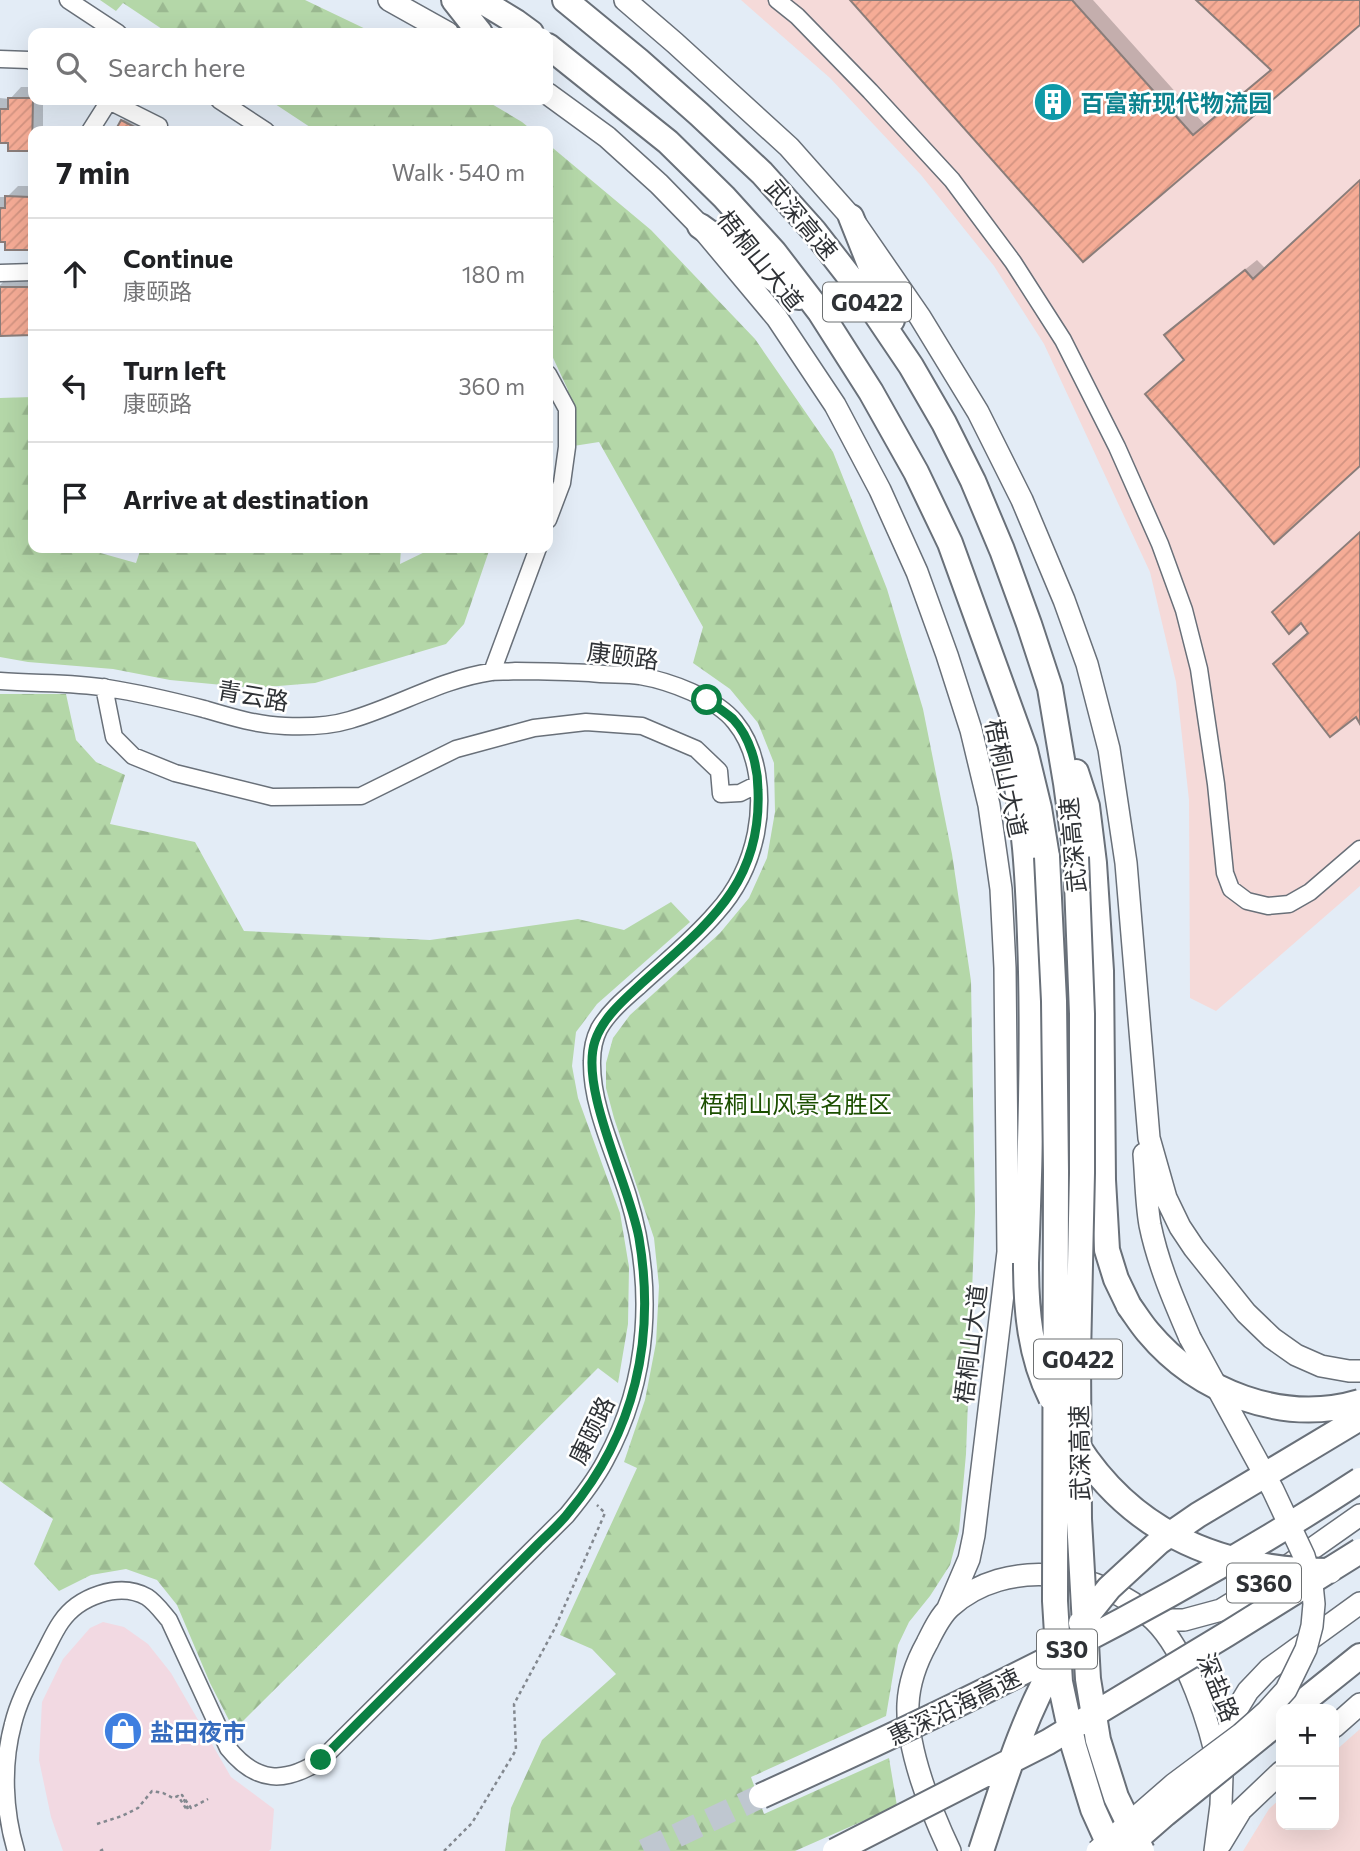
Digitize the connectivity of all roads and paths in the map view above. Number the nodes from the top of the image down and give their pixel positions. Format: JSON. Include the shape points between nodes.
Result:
{"nodes":[{"id":1,"x":68,"y":0,"type":"edge"},
{"id":2,"x":389,"y":0,"type":"edge"},
{"id":3,"x":454,"y":0,"type":"edge"},
{"id":4,"x":480,"y":0,"type":"edge"},
{"id":5,"x":565,"y":0,"type":"edge"},
{"id":6,"x":625,"y":0,"type":"edge"},
{"id":7,"x":778,"y":0,"type":"edge"},
{"id":8,"x":110,"y":28,"type":"edge"},
{"id":9,"x":439,"y":28,"type":"edge"},
{"id":10,"x":477,"y":28,"type":"edge"},
{"id":11,"x":524,"y":28,"type":"edge"},
{"id":12,"x":553,"y":50,"type":"edge"},
{"id":13,"x":0,"y":59,"type":"edge"},
{"id":14,"x":28,"y":60,"type":"edge"},
{"id":15,"x":553,"y":98,"type":"edge"},
{"id":16,"x":105,"y":105,"type":"edge"},
{"id":17,"x":118,"y":105,"type":"edge"},
{"id":18,"x":227,"y":105,"type":"edge"},
{"id":19,"x":93,"y":126,"type":"edge"},
{"id":20,"x":159,"y":126,"type":"dead end"},
{"id":21,"x":259,"y":126,"type":"edge"},
{"id":22,"x":851,"y":217,"type":"junction"},
{"id":23,"x":701,"y":226,"type":"junction"},
{"id":24,"x":28,"y":272,"type":"edge"},
{"id":25,"x":0,"y":273,"type":"edge"},
{"id":26,"x":820,"y":312,"type":"junction"},
{"id":27,"x":911,"y":366,"type":"junction"},
{"id":28,"x":553,"y":382,"type":"edge"},
{"id":29,"x":553,"y":506,"type":"edge"},
{"id":30,"x":536,"y":553,"type":"edge"},
{"id":31,"x":984,"y":638,"type":"junction"},
{"id":32,"x":492,"y":672,"type":"junction"},
{"id":33,"x":0,"y":681,"type":"edge"},
{"id":34,"x":104,"y":687,"type":"junction"},
{"id":35,"x":1050,"y":688,"type":"junction"},
{"id":36,"x":758,"y":784,"type":"junction"},
{"id":37,"x":1360,"y":849,"type":"edge"},
{"id":38,"x":1143,"y":1081,"type":"junction"},
{"id":39,"x":1360,"y":1371,"type":"edge"},
{"id":40,"x":1360,"y":1402,"type":"edge"},
{"id":41,"x":1360,"y":1418,"type":"edge"},
{"id":42,"x":1360,"y":1480,"type":"edge"},
{"id":43,"x":584,"y":1493,"type":"junction"},
{"id":44,"x":1360,"y":1515,"type":"edge"},
{"id":45,"x":1360,"y":1551,"type":"edge"},
{"id":46,"x":1360,"y":1569,"type":"edge"},
{"id":47,"x":1360,"y":1603,"type":"edge"},
{"id":48,"x":948,"y":1608,"type":"junction"},
{"id":49,"x":1154,"y":1620,"type":"junction"},
{"id":50,"x":1360,"y":1656,"type":"edge"},
{"id":51,"x":1300,"y":1704,"type":"edge"},
{"id":52,"x":1360,"y":1704,"type":"edge"},
{"id":53,"x":1339,"y":1723,"type":"edge"},
{"id":54,"x":1276,"y":1724,"type":"edge"},
{"id":55,"x":1276,"y":1777,"type":"edge"},
{"id":56,"x":1221,"y":1779,"type":"junction"},
{"id":57,"x":761,"y":1796,"type":"tunnel mouth"},
{"id":58,"x":208,"y":1800,"type":"dead end"},
{"id":59,"x":97,"y":1824,"type":"dead end"},
{"id":60,"x":938,"y":1826,"type":"junction"},
{"id":61,"x":16,"y":1851,"type":"edge"},
{"id":62,"x":444,"y":1851,"type":"edge"},
{"id":63,"x":835,"y":1851,"type":"edge"},
{"id":64,"x":939,"y":1851,"type":"edge"},
{"id":65,"x":950,"y":1851,"type":"edge"},
{"id":66,"x":981,"y":1851,"type":"edge"},
{"id":67,"x":1097,"y":1851,"type":"edge"},
{"id":68,"x":1112,"y":1851,"type":"edge"},
{"id":69,"x":1123,"y":1851,"type":"edge"},
{"id":70,"x":1142,"y":1851,"type":"edge"},
{"id":71,"x":1216,"y":1851,"type":"edge"}],
"edges":[{"from":1,"to":8,"type":"street"},
{"from":2,"to":9,"type":"main road"},
{"from":3,"to":10,"type":"highway"},
{"from":4,"to":11,"type":"highway"},
{"from":5,"to":27,"type":"highway","name":"武深高速","number":"G0422","via":[[639,60],[762,173],[859,289]]},
{"from":6,"to":22,"type":"main road","via":[[789,147]]},
{"from":7,"to":37,"type":"street","via":[[952,180],[1013,262],[1081,375],[1155,531],[1184,610],[1199,669],[1225,873],[1231,889],[1247,901],[1289,904]]},
{"from":12,"to":26,"type":"highway","name":"武深高速","number":"G0422","via":[[668,142],[774,251]]},
{"from":13,"to":14,"type":"street"},
{"from":15,"to":23,"type":"main road","name":"梧桐山大道","via":[[607,136]]},
{"from":16,"to":19,"type":"street"},
{"from":17,"to":20,"type":"street"},
{"from":18,"to":21,"type":"street"},
{"from":22,"to":27,"type":"highway"},
{"from":22,"to":38,"type":"main road","via":[[978,412],[1023,500],[1087,664],[1108,749],[1126,863]]},
{"from":23,"to":26,"type":"highway"},
{"from":23,"to":48,"type":"main road","name":"梧桐山大道","via":[[777,318],[835,405],[880,489],[947,655],[989,805],[1002,889],[1007,1252],[974,1535],[970,1559]]},
{"from":24,"to":25,"type":"street"},
{"from":26,"to":31,"type":"highway","name":"武深高速","number":"G0422","via":[[916,472],[950,543]]},
{"from":27,"to":35,"type":"highway","name":"武深高速","number":"G0422","via":[[973,481]]},
{"from":28,"to":29,"type":"street","via":[[567,409],[562,482]]},
{"from":30,"to":32,"type":"street"},
{"from":31,"to":46,"type":"highway","bridge":true,"via":[[1016,779],[1028,875],[1032,1099],[1026,1296],[1036,1361],[1048,1391],[1064,1426],[1102,1480],[1152,1523],[1192,1546],[1262,1566],[1299,1571]]},
{"from":31,"to":68,"type":"highway","name":"武深高速","number":"G0422","bridge":true,"via":[[1025,750],[1047,857],[1054,1001],[1055,1601],[1060,1682],[1093,1809]]},
{"from":32,"to":34,"type":"street","name":"青云路","via":[[436,686],[346,721],[318,725],[240,720]]},
{"from":32,"to":36,"type":"street","name":"康颐路","via":[[637,676],[685,690],[734,720],[754,760]]},
{"from":33,"to":34,"type":"street","name":"青云路"},
{"from":34,"to":36,"type":"street","via":[[114,737],[133,756],[175,773],[272,797],[361,796],[456,749],[534,728],[586,722],[642,726],[696,749],[719,771],[721,794],[740,793]]},
{"from":35,"to":40,"type":"highway","bridge":true,"via":[[1087,806],[1094,863],[1107,1250],[1120,1288],[1148,1332],[1171,1356],[1236,1396],[1298,1410]]},
{"from":35,"to":70,"type":"highway","name":"武深高速","number":"G0422","bridge":true,"via":[[1076,857],[1082,1014],[1079,1519],[1088,1679],[1098,1740],[1112,1786]]},
{"from":36,"to":43,"type":"street","name":"康颐路","via":[[752,852],[734,890],[704,927],[622,1001],[599,1030],[593,1046],[598,1107],[639,1235],[645,1312],[643,1346],[628,1411],[603,1465]]},
{"from":38,"to":39,"type":"main road","via":[[1149,1138],[1160,1179],[1194,1248],[1272,1338],[1321,1366]]},
{"from":38,"to":67,"type":"main road","bridge":true,"via":[[1150,1225],[1167,1284],[1190,1338],[1304,1556],[1313,1594],[1312,1626],[1286,1690],[1267,1711]]},
{"from":41,"to":66,"type":"highway","bridge":true,"via":[[1198,1514],[1159,1542],[1102,1595],[1074,1632],[1040,1693]]},
{"from":42,"to":57,"type":"highway","name":"惠深沿海高速","number":"S30","bridge":true,"via":[[1182,1587],[1023,1673]]},
{"from":43,"to":61,"type":"street","name":"康颐路","via":[[321,1760],[289,1776],[254,1771],[228,1748],[169,1620],[158,1606],[129,1591],[93,1596],[61,1621],[21,1697],[13,1723],[6,1795]]},
{"from":43,"to":62,"type":"path","via":[[605,1513],[555,1628],[514,1704],[516,1750],[472,1823]]},
{"from":44,"to":49,"type":"main road","number":"S360","via":[[1221,1609],[1184,1620]]},
{"from":45,"to":63,"type":"highway","bridge":true,"via":[[1048,1742]]},
{"from":47,"to":56,"type":"main road","name":"深盐路","via":[[1269,1670],[1248,1691],[1223,1746]]},
{"from":48,"to":49,"type":"main road","name":"深盐路","via":[[977,1588],[1036,1574],[1097,1585]]},
{"from":48,"to":60,"type":"main road","name":"深盐路","via":[[921,1653],[908,1703],[913,1752]]},
{"from":49,"to":56,"type":"main road","name":"深盐路","via":[[1177,1653],[1205,1714]]},
{"from":50,"to":51,"type":"highway"},
{"from":52,"to":53,"type":"main road"},
{"from":54,"to":69,"type":"highway","bridge":true},
{"from":55,"to":71,"type":"main road","name":"深盐路","via":[[1241,1810]]},
{"from":56,"to":71,"type":"main road","name":"深盐路"},
{"from":58,"to":59,"type":"path","via":[[191,1808],[183,1795],[187,1810],[178,1796],[152,1791],[138,1808]]},
{"from":60,"to":64,"type":"main road","name":"深盐路"},
{"from":60,"to":65,"type":"main road","name":"深盐路"}]}
